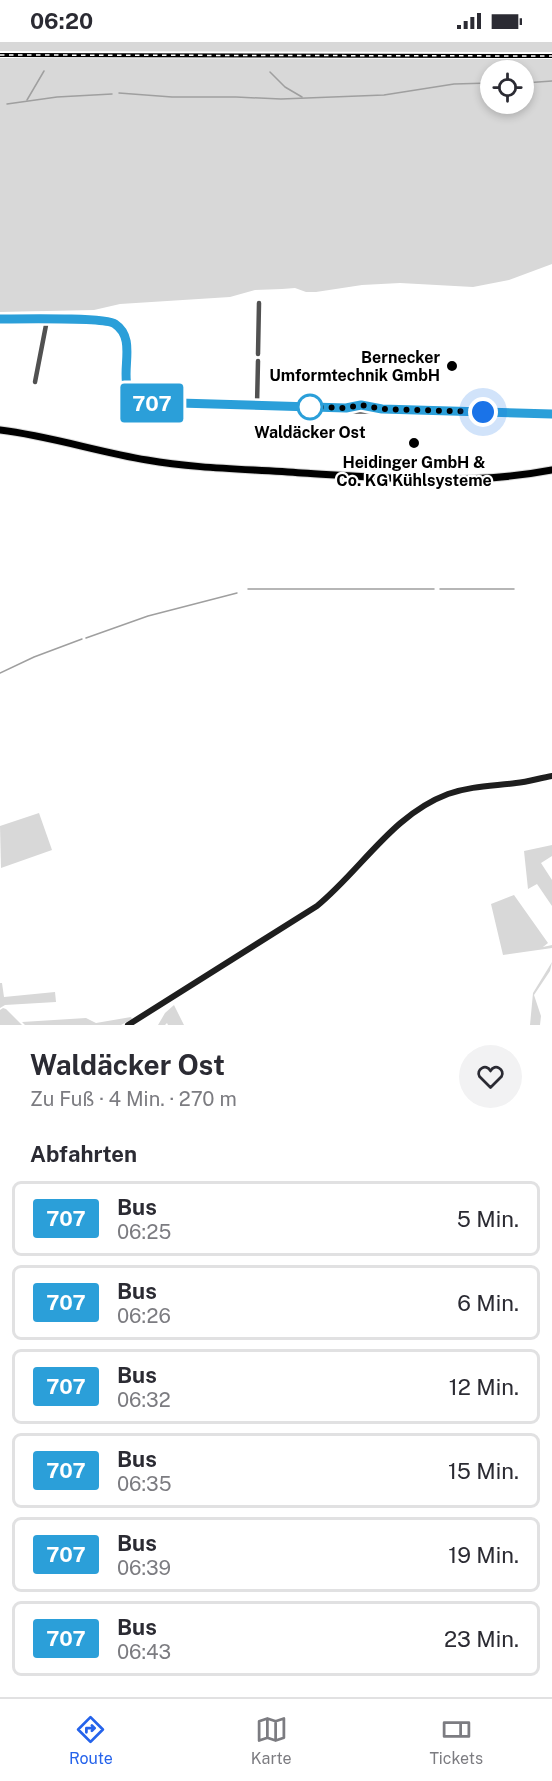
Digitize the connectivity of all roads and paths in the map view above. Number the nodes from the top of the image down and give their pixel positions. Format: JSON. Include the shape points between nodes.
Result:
{"nodes":[{"id":1,"x":260,"y":303,"type":"dead end"},
{"id":2,"x":0,"y":319,"type":"edge"},
{"id":3,"x":47,"y":320,"type":"junction"},
{"id":4,"x":258,"y":354,"type":"dead end"},
{"id":5,"x":258,"y":361,"type":"dead end"},
{"id":6,"x":35,"y":382,"type":"dead end"},
{"id":7,"x":258,"y":405,"type":"junction"},
{"id":8,"x":552,"y":414,"type":"edge"},
{"id":9,"x":0,"y":430,"type":"edge"},
{"id":10,"x":552,"y":470,"type":"edge"},
{"id":11,"x":552,"y":776,"type":"edge"},
{"id":12,"x":128,"y":1025,"type":"edge"}],
"edges":[{"from":1,"to":4,"type":"street"},
{"from":2,"to":3,"type":"street"},
{"from":3,"to":6,"type":"street"},
{"from":3,"to":7,"type":"street","via":[[100,320],[117,325],[127,343],[127,388],[139,401]]},
{"from":5,"to":7,"type":"street"},
{"from":7,"to":8,"type":"street","via":[[346,408],[360,412],[382,409]]},
{"from":9,"to":10,"type":"main road","via":[[136,459],[204,466],[441,480],[506,478]]},
{"from":11,"to":12,"type":"street","via":[[464,789],[421,807],[394,827],[317,906]]}]}
